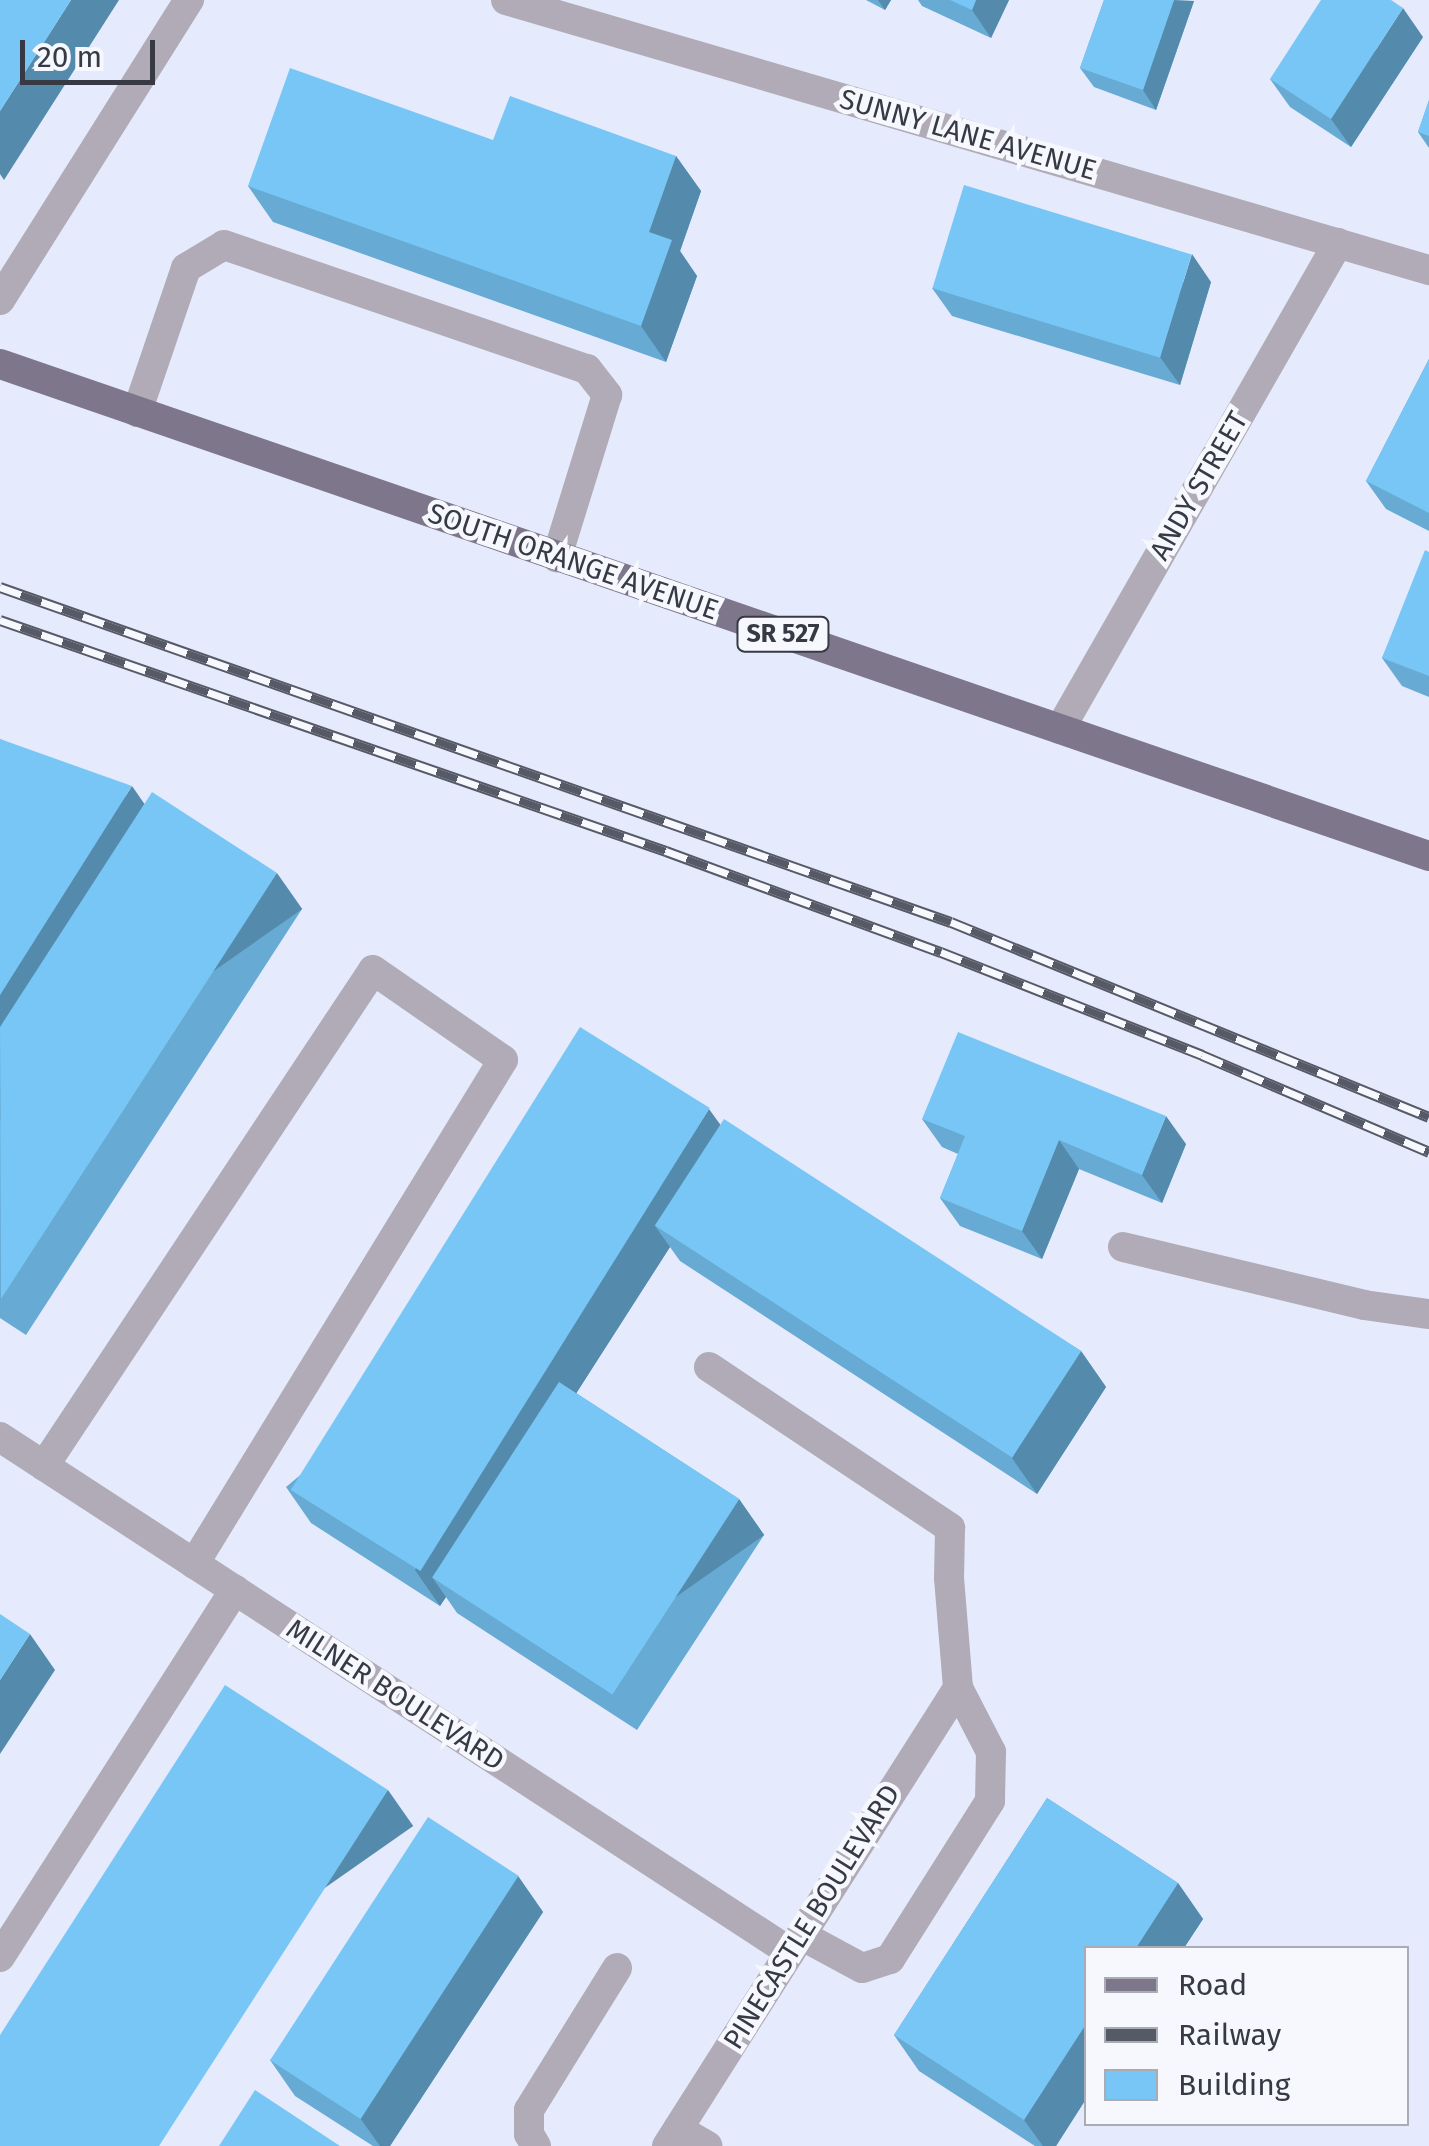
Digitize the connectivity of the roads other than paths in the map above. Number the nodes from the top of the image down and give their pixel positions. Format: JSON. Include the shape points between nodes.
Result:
{"nodes":[{"id":1,"x":189,"y":0,"type":"edge"},
{"id":2,"x":506,"y":0,"type":"edge"},
{"id":3,"x":1338,"y":242,"type":"junction"},
{"id":4,"x":1429,"y":270,"type":"edge"},
{"id":5,"x":0,"y":300,"type":"edge"},
{"id":6,"x":0,"y":364,"type":"edge"},
{"id":7,"x":137,"y":412,"type":"junction"},
{"id":8,"x":558,"y":557,"type":"junction"},
{"id":9,"x":1060,"y":729,"type":"junction"},
{"id":10,"x":1429,"y":856,"type":"edge"},
{"id":11,"x":1122,"y":1247,"type":"dead end"},
{"id":12,"x":1429,"y":1314,"type":"edge"},
{"id":13,"x":710,"y":1366,"type":"dead end"},
{"id":14,"x":0,"y":1438,"type":"edge"},
{"id":15,"x":44,"y":1466,"type":"junction"},
{"id":16,"x":194,"y":1564,"type":"junction"},
{"id":17,"x":234,"y":1590,"type":"junction"},
{"id":18,"x":958,"y":1688,"type":"junction"},
{"id":19,"x":795,"y":1944,"type":"junction"},
{"id":20,"x":0,"y":1957,"type":"edge"},
{"id":21,"x":617,"y":1968,"type":"dead end"},
{"id":22,"x":672,"y":2137,"type":"edge"},
{"id":23,"x":536,"y":2146,"type":"edge"},
{"id":24,"x":706,"y":2146,"type":"edge"}],
"edges":[{"from":1,"to":5,"type":"street"},
{"from":2,"to":3,"type":"street","name":"SUNNY LANE AVENUE"},
{"from":3,"to":4,"type":"street","name":"SUNNY LANE AVENUE"},
{"from":3,"to":9,"type":"street","name":"ANDY STREET"},
{"from":6,"to":7,"type":"main road","name":"SOUTH ORANGE AVENUE","number":"SR 527"},
{"from":7,"to":8,"type":"main road","name":"SOUTH ORANGE AVENUE","number":"SR 527"},
{"from":7,"to":8,"type":"street","via":[[186,268],[224,245],[587,369],[608,395]]},
{"from":8,"to":9,"type":"main road","name":"SOUTH ORANGE AVENUE","number":"SR 527"},
{"from":9,"to":10,"type":"main road","name":"SOUTH ORANGE AVENUE","number":"SR 527"},
{"from":11,"to":12,"type":"street","via":[[1364,1305]]},
{"from":13,"to":18,"type":"street","via":[[950,1528]]},
{"from":14,"to":15,"type":"street","name":"MILNER BOULEVARD"},
{"from":15,"to":16,"type":"street","name":"MILNER BOULEVARD"},
{"from":15,"to":16,"type":"street","via":[[373,970],[503,1060]]},
{"from":16,"to":17,"type":"street","name":"MILNER BOULEVARD"},
{"from":17,"to":19,"type":"street","name":"MILNER BOULEVARD"},
{"from":17,"to":20,"type":"street"},
{"from":18,"to":19,"type":"street","name":"PINECASTLE BOULEVARD"},
{"from":18,"to":19,"type":"street","name":"MILNER BOULEVARD","via":[[991,1752],[990,1800],[890,1959],[862,1968]]},
{"from":19,"to":22,"type":"street","name":"PINECASTLE BOULEVARD"},
{"from":21,"to":23,"type":"street","via":[[529,2110]]},
{"from":22,"to":24,"type":"street"}]}
